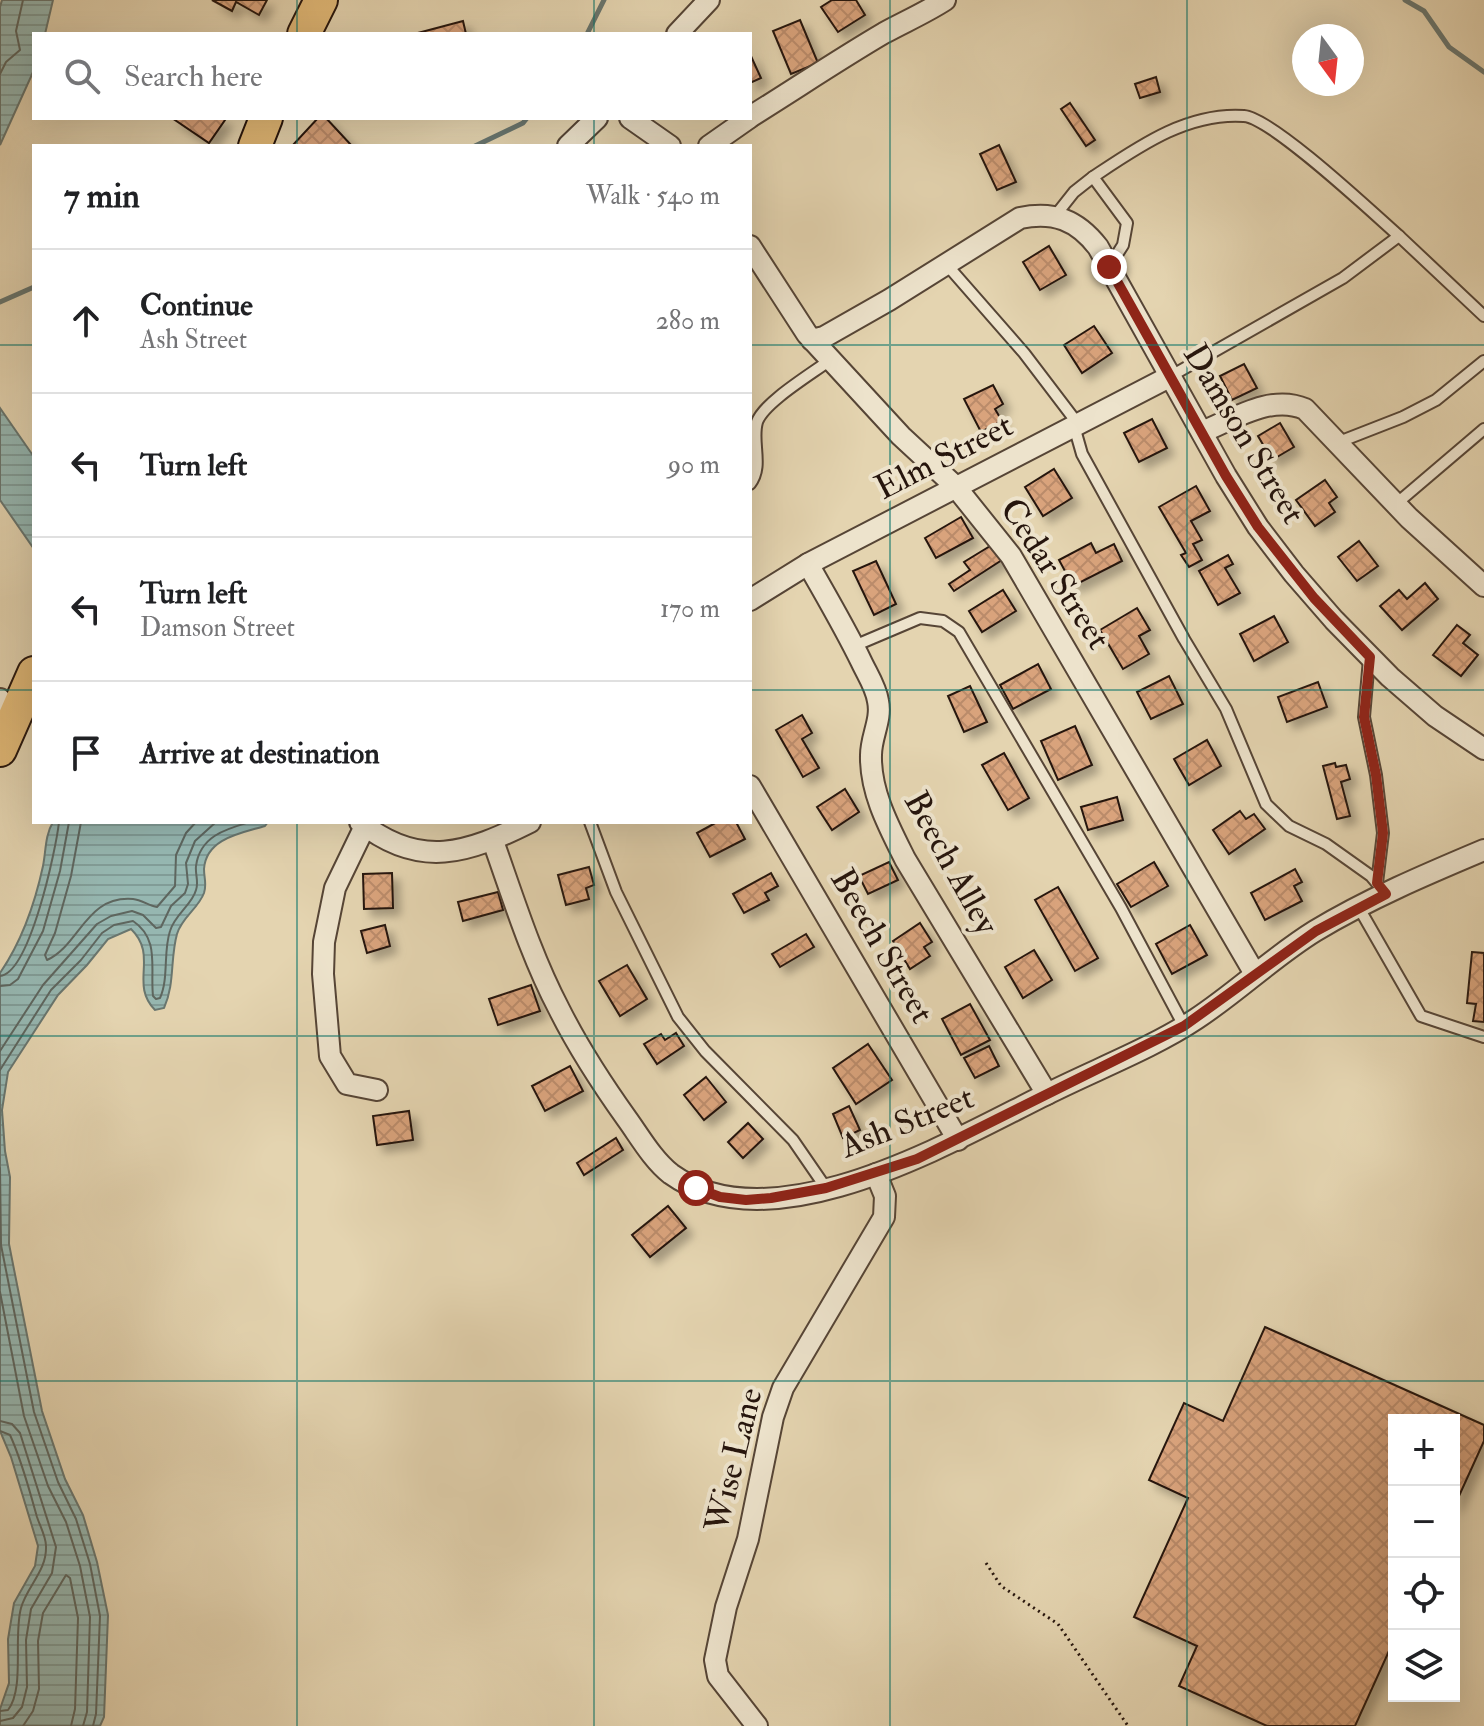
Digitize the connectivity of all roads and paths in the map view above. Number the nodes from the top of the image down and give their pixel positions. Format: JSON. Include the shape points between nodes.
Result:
{"nodes":[{"id":1,"x":321,"y":0,"type":"edge"},
{"id":2,"x":709,"y":0,"type":"edge"},
{"id":3,"x":945,"y":0,"type":"edge"},
{"id":4,"x":305,"y":32,"type":"edge"},
{"id":5,"x":679,"y":32,"type":"edge"},
{"id":6,"x":752,"y":116,"type":"edge"},
{"id":7,"x":265,"y":120,"type":"edge"},
{"id":8,"x":595,"y":120,"type":"edge"},
{"id":9,"x":633,"y":120,"type":"edge"},
{"id":10,"x":746,"y":120,"type":"edge"},
{"id":11,"x":256,"y":144,"type":"edge"},
{"id":12,"x":570,"y":144,"type":"edge"},
{"id":13,"x":667,"y":144,"type":"edge"},
{"id":14,"x":712,"y":144,"type":"edge"},
{"id":15,"x":1093,"y":177,"type":"junction"},
{"id":16,"x":1055,"y":216,"type":"junction"},
{"id":17,"x":1399,"y":236,"type":"junction"},
{"id":18,"x":752,"y":249,"type":"edge"},
{"id":19,"x":950,"y":263,"type":"junction"},
{"id":20,"x":1109,"y":267,"type":"junction"},
{"id":21,"x":1484,"y":316,"type":"edge"},
{"id":22,"x":812,"y":340,"type":"junction"},
{"id":23,"x":830,"y":360,"type":"junction"},
{"id":24,"x":1484,"y":361,"type":"edge"},
{"id":25,"x":1171,"y":376,"type":"junction"},
{"id":26,"x":1076,"y":425,"type":"junction"},
{"id":27,"x":1484,"y":429,"type":"edge"},
{"id":28,"x":1202,"y":432,"type":"junction"},
{"id":29,"x":1339,"y":442,"type":"junction"},
{"id":30,"x":752,"y":482,"type":"edge"},
{"id":31,"x":955,"y":486,"type":"junction"},
{"id":32,"x":1396,"y":504,"type":"junction"},
{"id":33,"x":808,"y":564,"type":"junction"},
{"id":34,"x":1484,"y":586,"type":"edge"},
{"id":35,"x":752,"y":599,"type":"edge"},
{"id":36,"x":854,"y":646,"type":"junction"},
{"id":37,"x":1370,"y":657,"type":"junction"},
{"id":38,"x":1484,"y":749,"type":"edge"},
{"id":39,"x":752,"y":789,"type":"edge"},
{"id":40,"x":362,"y":824,"type":"edge"},
{"id":41,"x":526,"y":824,"type":"edge"},
{"id":42,"x":591,"y":824,"type":"edge"},
{"id":43,"x":493,"y":841,"type":"junction"},
{"id":44,"x":1484,"y":850,"type":"edge"},
{"id":45,"x":1382,"y":889,"type":"junction"},
{"id":46,"x":1359,"y":908,"type":"junction"},
{"id":47,"x":1255,"y":974,"type":"junction"},
{"id":48,"x":1184,"y":1026,"type":"junction"},
{"id":49,"x":1484,"y":1037,"type":"edge"},
{"id":50,"x":377,"y":1090,"type":"dead end"},
{"id":51,"x":1047,"y":1094,"type":"junction"},
{"id":52,"x":958,"y":1140,"type":"junction"},
{"id":53,"x":876,"y":1174,"type":"junction"},
{"id":54,"x":826,"y":1188,"type":"junction"},
{"id":55,"x":986,"y":1563,"type":"dead end"},
{"id":56,"x":757,"y":1726,"type":"edge"},
{"id":57,"x":1128,"y":1726,"type":"edge"}],
"edges":[{"from":1,"to":4,"type":"main road"},
{"from":2,"to":5,"type":"street"},
{"from":3,"to":6,"type":"street"},
{"from":7,"to":11,"type":"main road"},
{"from":8,"to":12,"type":"street"},
{"from":9,"to":13,"type":"street"},
{"from":10,"to":14,"type":"street"},
{"from":15,"to":16,"type":"lane"},
{"from":15,"to":17,"type":"lane","via":[[1175,128],[1210,118],[1247,116],[1319,165]]},
{"from":15,"to":20,"type":"lane","via":[[1127,223],[1123,245]]},
{"from":16,"to":19,"type":"street","via":[[1020,218]]},
{"from":16,"to":20,"type":"street","name":"Damson Street","via":[[1087,233]]},
{"from":17,"to":21,"type":"lane"},
{"from":17,"to":25,"type":"lane","via":[[1343,278]]},
{"from":18,"to":22,"type":"street","name":"Cedar Street"},
{"from":19,"to":22,"type":"street"},
{"from":19,"to":26,"type":"lane"},
{"from":20,"to":25,"type":"street","name":"Damson Street"},
{"from":22,"to":23,"type":"street","name":"Cedar Street"},
{"from":23,"to":30,"type":"lane","via":[[771,404],[757,421]]},
{"from":23,"to":31,"type":"street","name":"Cedar Street"},
{"from":24,"to":29,"type":"lane","via":[[1436,400]]},
{"from":25,"to":26,"type":"street","name":"Elm Street"},
{"from":25,"to":28,"type":"street","name":"Damson Street"},
{"from":26,"to":31,"type":"street","name":"Elm Street"},
{"from":26,"to":45,"type":"lane","via":[[1082,454],[1226,709],[1266,804],[1289,826],[1326,844]]},
{"from":27,"to":32,"type":"lane"},
{"from":28,"to":29,"type":"street","via":[[1274,403],[1291,403],[1305,409]]},
{"from":28,"to":37,"type":"street","name":"Damson Street","via":[[1258,527]]},
{"from":29,"to":32,"type":"street"},
{"from":31,"to":33,"type":"street","name":"Elm Street"},
{"from":31,"to":47,"type":"street","name":"Cedar Street","via":[[1011,556]]},
{"from":32,"to":34,"type":"street"},
{"from":33,"to":35,"type":"street","name":"Elm Street"},
{"from":33,"to":36,"type":"street","name":"Beech Alley"},
{"from":36,"to":48,"type":"lane","via":[[920,618],[943,621],[959,632]]},
{"from":36,"to":51,"type":"street","name":"Beech Alley","via":[[878,700],[871,764],[890,830]]},
{"from":37,"to":38,"type":"street","name":"Damson Street","via":[[1435,716]]},
{"from":37,"to":45,"type":"lane","via":[[1364,717],[1383,833]]},
{"from":39,"to":52,"type":"street","name":"Beech Street"},
{"from":40,"to":43,"type":"street","via":[[393,843],[424,851],[460,851]]},
{"from":40,"to":50,"type":"street","via":[[335,888],[323,974],[330,1056],[347,1084]]},
{"from":41,"to":43,"type":"street"},
{"from":42,"to":54,"type":"lane","via":[[616,892],[678,1017],[793,1140]]},
{"from":43,"to":54,"type":"street","name":"Ash Street","via":[[559,1009],[614,1100],[662,1165],[720,1197],[771,1198]]},
{"from":44,"to":45,"type":"street","name":"Ash Street"},
{"from":45,"to":46,"type":"street","name":"Ash Street"},
{"from":46,"to":47,"type":"street","name":"Ash Street"},
{"from":46,"to":49,"type":"lane","via":[[1421,1016]]},
{"from":47,"to":48,"type":"street","name":"Ash Street"},
{"from":48,"to":51,"type":"street","name":"Ash Street"},
{"from":51,"to":52,"type":"street","name":"Ash Street"},
{"from":52,"to":53,"type":"street","name":"Ash Street"},
{"from":53,"to":54,"type":"street","name":"Ash Street"},
{"from":53,"to":56,"type":"street","name":"Wise Lane","via":[[885,1196],[884,1217],[783,1388],[748,1539],[726,1607],[715,1660],[718,1676]]},
{"from":55,"to":57,"type":"path","via":[[1001,1586],[1058,1624]]}]}
